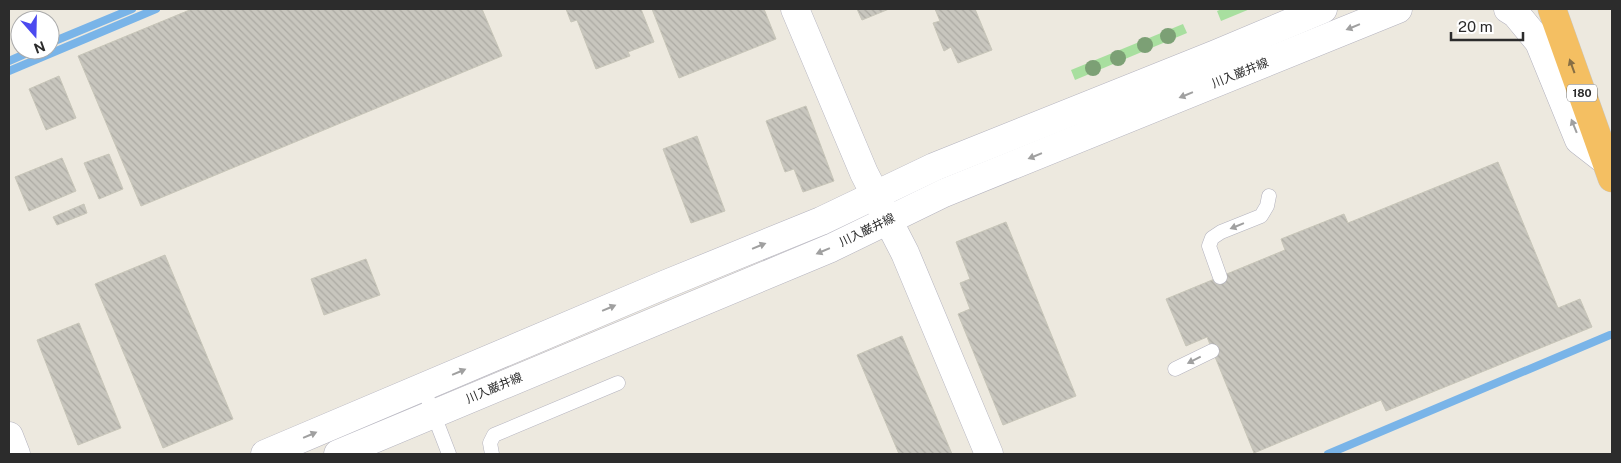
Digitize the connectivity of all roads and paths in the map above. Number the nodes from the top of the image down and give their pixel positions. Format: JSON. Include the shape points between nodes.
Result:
{"nodes":[{"id":1,"x":795,"y":9,"type":"edge"},
{"id":2,"x":1324,"y":9,"type":"edge"},
{"id":3,"x":1398,"y":9,"type":"edge"},
{"id":4,"x":1508,"y":9,"type":"edge"},
{"id":5,"x":1552,"y":9,"type":"edge"},
{"id":6,"x":1609,"y":169,"type":"edge"},
{"id":7,"x":875,"y":195,"type":"junction"},
{"id":8,"x":1269,"y":196,"type":"dead end"},
{"id":9,"x":888,"y":220,"type":"junction"},
{"id":10,"x":1220,"y":277,"type":"dead end"},
{"id":11,"x":1212,"y":351,"type":"dead end"},
{"id":12,"x":1175,"y":369,"type":"dead end"},
{"id":13,"x":618,"y":383,"type":"dead end"},
{"id":14,"x":423,"y":387,"type":"junction"},
{"id":15,"x":433,"y":414,"type":"junction"},
{"id":16,"x":9,"y":436,"type":"edge"},
{"id":17,"x":16,"y":454,"type":"edge"},
{"id":18,"x":265,"y":454,"type":"edge"},
{"id":19,"x":338,"y":454,"type":"edge"},
{"id":20,"x":449,"y":454,"type":"edge"},
{"id":21,"x":492,"y":454,"type":"edge"},
{"id":22,"x":989,"y":454,"type":"edge"}],
"edges":[{"from":1,"to":7,"type":"main road"},
{"from":2,"to":7,"type":"main road","via":[[934,167]]},
{"from":3,"to":9,"type":"main road","name":"川入巌井線","one_way":true,"via":[[944,193]]},
{"from":6,"to":4,"type":"main road","one_way":true,"via":[[1579,140],[1540,42]]},
{"from":6,"to":5,"type":"highway","number":"180","one_way":true},
{"from":7,"to":9,"type":"main road"},
{"from":14,"to":7,"type":"main road","one_way":true,"via":[[821,221]]},
{"from":8,"to":10,"type":"lane","one_way":true,"via":[[1268,206],[1261,216],[1212,238],[1209,246]]},
{"from":9,"to":15,"type":"main road","name":"川入巌井線","one_way":true,"via":[[831,248]]},
{"from":9,"to":22,"type":"main road","via":[[905,253]]},
{"from":11,"to":12,"type":"lane","one_way":true},
{"from":13,"to":21,"type":"lane","via":[[494,435],[490,443]]},
{"from":14,"to":15,"type":"lane"},
{"from":18,"to":14,"type":"main road","one_way":true},
{"from":15,"to":19,"type":"main road","name":"川入巌井線"},
{"from":15,"to":20,"type":"lane"},
{"from":16,"to":17,"type":"main road"}]}
